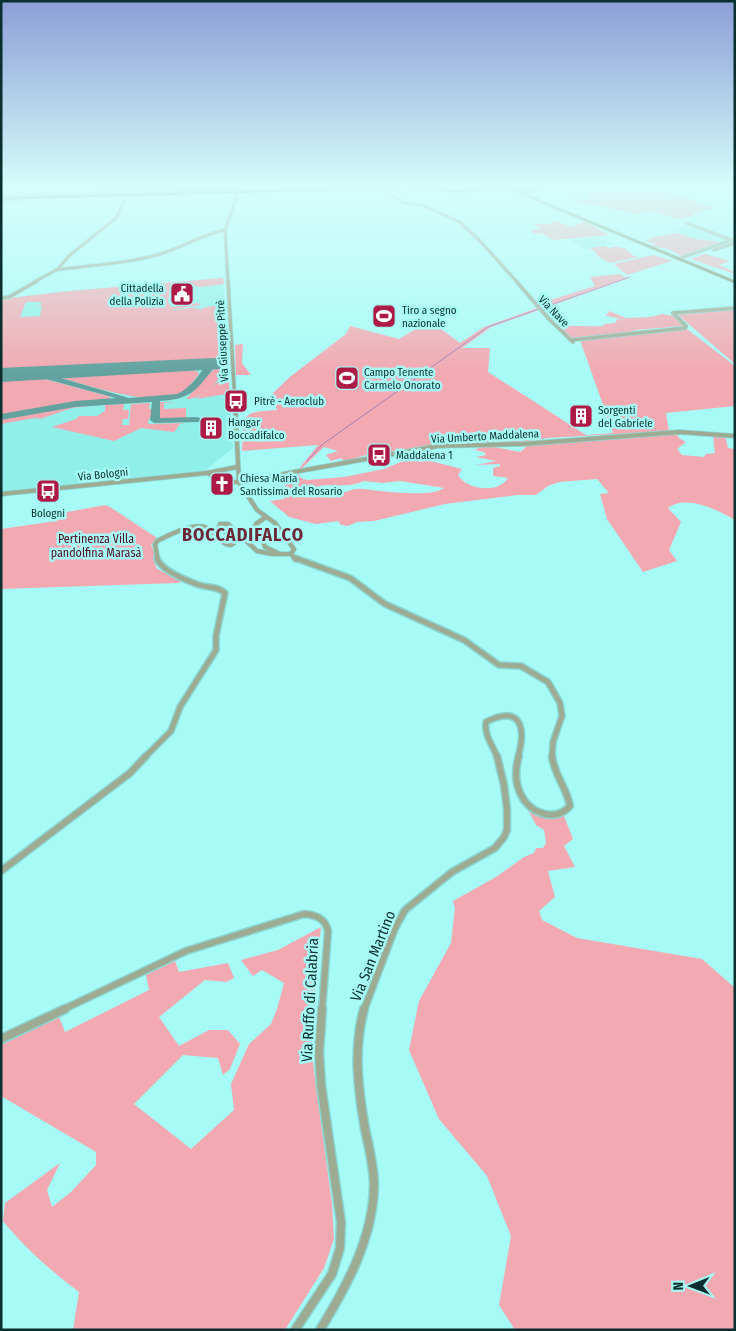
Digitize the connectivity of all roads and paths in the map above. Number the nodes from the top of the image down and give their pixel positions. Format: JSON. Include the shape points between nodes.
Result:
{"nodes":[{"id":1,"x":79,"y":248,"type":"edge"},
{"id":2,"x":178,"y":248,"type":"edge"},
{"id":3,"x":226,"y":248,"type":"edge"},
{"id":4,"x":486,"y":248,"type":"edge"},
{"id":5,"x":652,"y":248,"type":"edge"},
{"id":6,"x":714,"y":248,"type":"edge"},
{"id":7,"x":718,"y":248,"type":"edge"},
{"id":8,"x":678,"y":259,"type":"junction"},
{"id":9,"x":683,"y":261,"type":"junction"},
{"id":10,"x":57,"y":270,"type":"junction"},
{"id":11,"x":735,"y":282,"type":"edge"},
{"id":12,"x":1,"y":298,"type":"edge"},
{"id":13,"x":735,"y":308,"type":"edge"},
{"id":14,"x":735,"y":436,"type":"edge"},
{"id":15,"x":237,"y":467,"type":"junction"},
{"id":16,"x":207,"y":473,"type":"junction"},
{"id":17,"x":239,"y":482,"type":"junction"},
{"id":18,"x":1,"y":494,"type":"edge"},
{"id":19,"x":266,"y":517,"type":"junction"},
{"id":20,"x":278,"y":553,"type":"junction"},
{"id":21,"x":291,"y":554,"type":"junction"},
{"id":22,"x":1,"y":871,"type":"edge"},
{"id":23,"x":1,"y":1039,"type":"edge"},
{"id":24,"x":295,"y":1330,"type":"edge"},
{"id":25,"x":320,"y":1330,"type":"edge"}],
"edges":[{"from":1,"to":10,"type":"street"},
{"from":2,"to":10,"type":"street","via":[[144,258]]},
{"from":3,"to":15,"type":"street","name":"Via Giuseppe Pitrè"},
{"from":4,"to":13,"type":"street","name":"Via Nave","via":[[572,341],[685,328],[673,313]]},
{"from":5,"to":8,"type":"main road"},
{"from":6,"to":8,"type":"street"},
{"from":7,"to":9,"type":"street"},
{"from":8,"to":9,"type":"main road"},
{"from":9,"to":11,"type":"main road"},
{"from":10,"to":12,"type":"street","via":[[9,297]]},
{"from":14,"to":17,"type":"street","name":"Via Umberto Maddalena","via":[[659,433],[522,444],[438,446]]},
{"from":15,"to":16,"type":"street","name":"Via Bologni"},
{"from":15,"to":17,"type":"street","name":"Via Giuseppe Pitrè"},
{"from":16,"to":17,"type":"street"},
{"from":16,"to":18,"type":"street","name":"Via Bologni"},
{"from":17,"to":19,"type":"street","via":[[251,503]]},
{"from":19,"to":20,"type":"street","via":[[256,524],[254,530],[265,547]]},
{"from":19,"to":21,"type":"street","via":[[275,523],[294,549]]},
{"from":20,"to":21,"type":"street"},
{"from":20,"to":22,"type":"street","via":[[257,551],[228,524],[220,524],[219,527],[234,540],[231,545],[223,543],[207,527],[199,525],[157,541],[158,562],[162,568],[199,585],[221,589],[225,594],[216,650],[180,707],[171,731],[130,773]]},
{"from":21,"to":25,"type":"street","name":"Via San Martino","via":[[296,560],[350,578],[385,604],[464,640],[499,665],[521,666],[548,682],[560,702],[562,716],[553,742],[553,768],[568,794],[570,806],[561,814],[550,815],[534,810],[525,802],[517,779],[524,734],[522,726],[516,720],[501,715],[486,722],[486,739],[497,754],[504,786],[508,817],[505,836],[496,848],[459,867],[405,910],[362,1016],[357,1064],[374,1186],[369,1224],[360,1252]]},
{"from":23,"to":24,"type":"street","name":"Via Ruffo di Calabria","via":[[186,951],[304,914],[323,919],[328,931],[319,1052],[341,1222],[340,1248],[332,1274]]}]}
